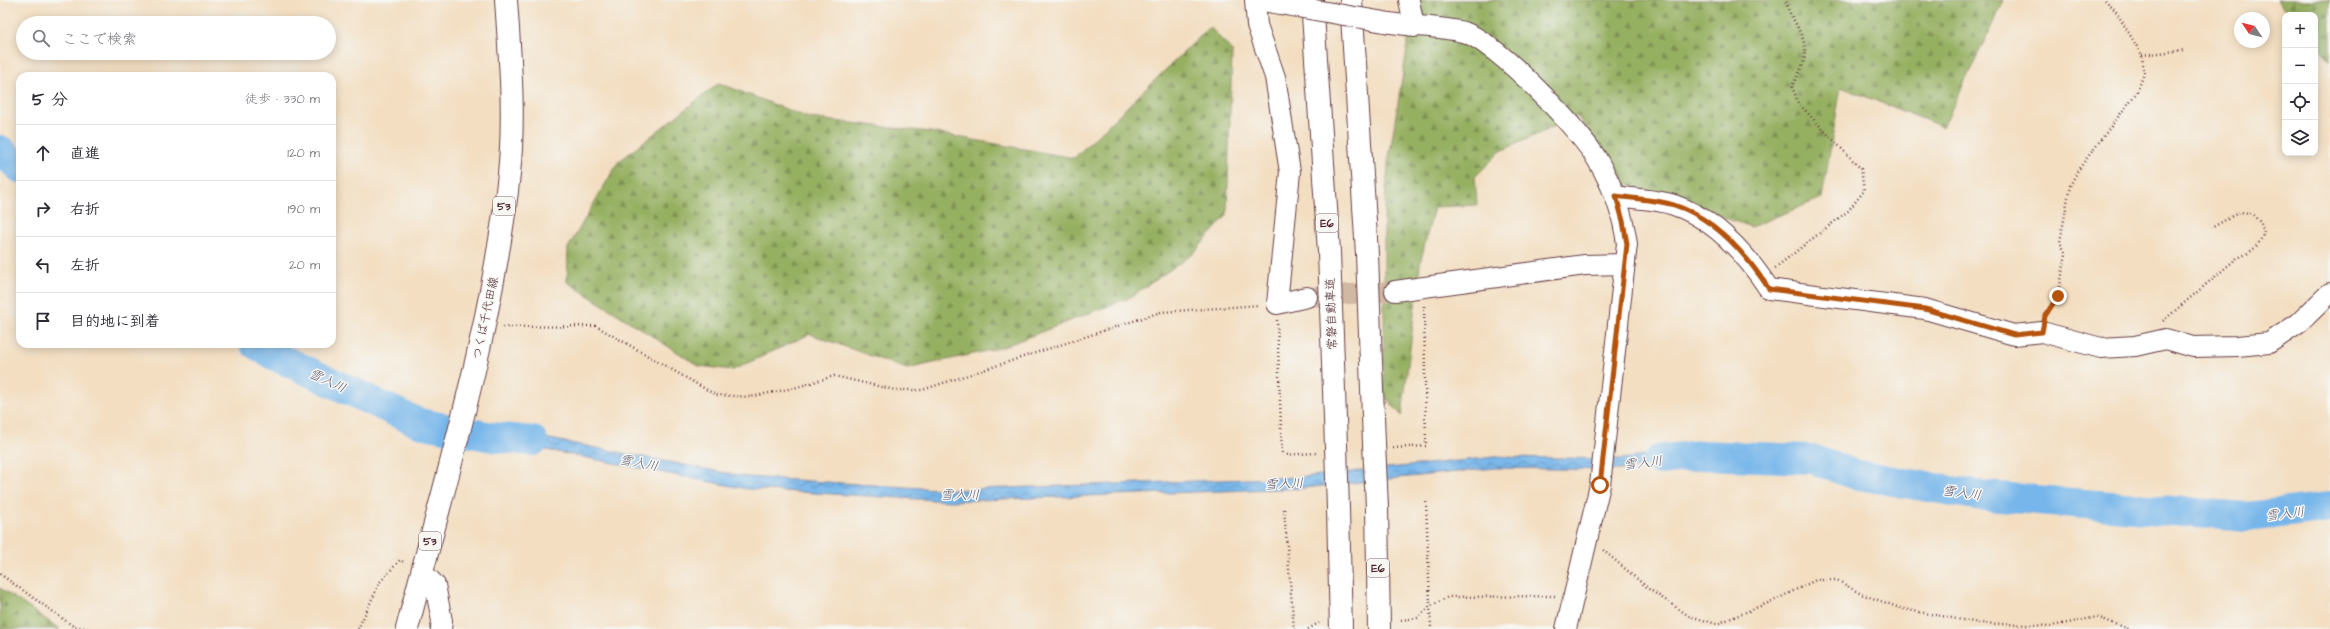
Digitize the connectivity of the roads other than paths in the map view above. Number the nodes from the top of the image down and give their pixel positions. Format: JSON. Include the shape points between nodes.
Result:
{"nodes":[{"id":1,"x":506,"y":0,"type":"edge"},
{"id":2,"x":1312,"y":0,"type":"edge"},
{"id":3,"x":1351,"y":0,"type":"edge"},
{"id":4,"x":1409,"y":0,"type":"edge"},
{"id":5,"x":1262,"y":1,"type":"edge"},
{"id":6,"x":1414,"y":27,"type":"junction"},
{"id":7,"x":1616,"y":196,"type":"junction"},
{"id":8,"x":1624,"y":264,"type":"junction"},
{"id":9,"x":1395,"y":291,"type":"tunnel mouth"},
{"id":10,"x":2330,"y":293,"type":"edge"},
{"id":11,"x":1307,"y":297,"type":"tunnel mouth"},
{"id":12,"x":422,"y":572,"type":"junction"},
{"id":13,"x":407,"y":629,"type":"edge"},
{"id":14,"x":441,"y":629,"type":"edge"},
{"id":15,"x":1341,"y":629,"type":"edge"},
{"id":16,"x":1379,"y":629,"type":"edge"},
{"id":17,"x":1566,"y":629,"type":"edge"}],
"edges":[{"from":1,"to":12,"type":"main road","name":"つくば千代田線","number":"53","via":[[512,71],[509,172],[494,280],[466,409]]},
{"from":2,"to":15,"type":"main road","name":"常磐自動車道","number":"E6","bridge":true,"via":[[1329,252]]},
{"from":3,"to":16,"type":"main road","number":"E6","bridge":true,"via":[[1367,254]]},
{"from":4,"to":6,"type":"street"},
{"from":5,"to":6,"type":"street","bridge":true},
{"from":5,"to":11,"type":"street","via":[[1257,25],[1275,77],[1290,172],[1276,304]]},
{"from":6,"to":7,"type":"street","via":[[1464,32],[1492,49],[1522,74],[1582,139],[1597,160]]},
{"from":7,"to":8,"type":"street","via":[[1627,244]]},
{"from":7,"to":10,"type":"street","via":[[1673,205],[1701,218],[1722,233],[1754,267],[1769,289],[1925,309],[2014,335],[2042,332],[2101,348],[2135,346],[2166,339],[2192,347],[2269,343],[2299,323]]},
{"from":8,"to":9,"type":"street","via":[[1585,265]]},
{"from":8,"to":17,"type":"street","via":[[1600,485]]},
{"from":12,"to":13,"type":"main road","name":"つくば千代田線","number":"53"},
{"from":12,"to":14,"type":"street","via":[[436,585]]}]}
